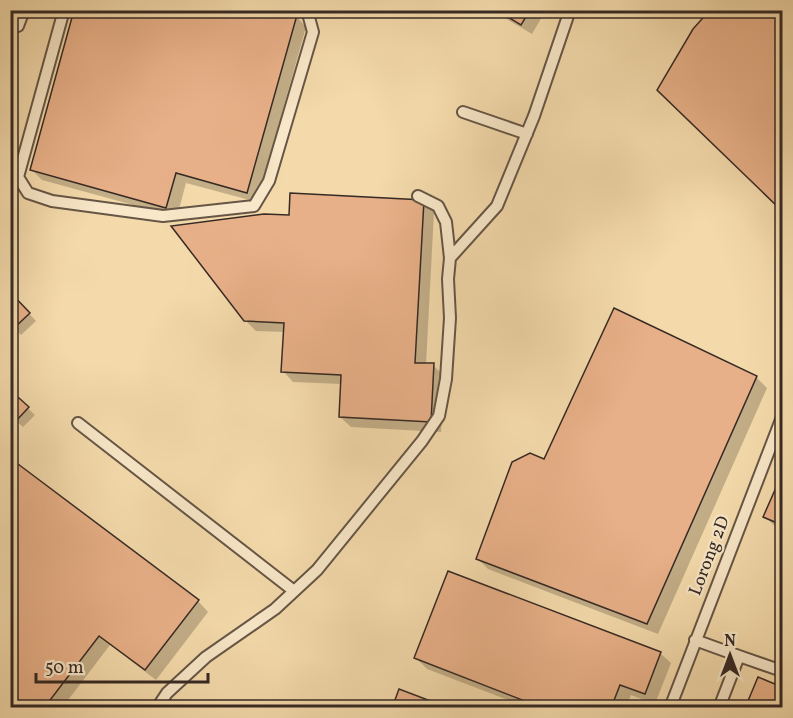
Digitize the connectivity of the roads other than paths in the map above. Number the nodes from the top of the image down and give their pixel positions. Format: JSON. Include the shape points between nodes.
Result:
{"nodes":[{"id":1,"x":24,"y":10,"type":"edge"},
{"id":2,"x":64,"y":10,"type":"edge"},
{"id":3,"x":307,"y":10,"type":"edge"},
{"id":4,"x":570,"y":10,"type":"edge"},
{"id":5,"x":18,"y":26,"type":"dead end"},
{"id":6,"x":463,"y":112,"type":"dead end"},
{"id":7,"x":527,"y":134,"type":"junction"},
{"id":8,"x":418,"y":196,"type":"dead end"},
{"id":9,"x":450,"y":258,"type":"junction"},
{"id":10,"x":783,"y":417,"type":"edge"},
{"id":11,"x":78,"y":423,"type":"dead end"},
{"id":12,"x":294,"y":591,"type":"junction"},
{"id":13,"x":695,"y":640,"type":"junction"},
{"id":14,"x":739,"y":656,"type":"junction"},
{"id":15,"x":783,"y":670,"type":"edge"},
{"id":16,"x":157,"y":708,"type":"edge"},
{"id":17,"x":670,"y":708,"type":"edge"},
{"id":18,"x":719,"y":708,"type":"edge"}],
"edges":[{"from":1,"to":5,"type":"lane"},
{"from":2,"to":3,"type":"lane","via":[[18,177],[28,194],[52,201],[162,216],[254,206],[269,181],[313,32]]},
{"from":4,"to":7,"type":"lane"},
{"from":6,"to":7,"type":"lane"},
{"from":7,"to":9,"type":"lane","via":[[497,206]]},
{"from":8,"to":9,"type":"lane","via":[[438,206],[446,222]]},
{"from":9,"to":12,"type":"lane","via":[[450,328],[440,416],[316,570]]},
{"from":10,"to":13,"type":"lane","name":"Lorong 2D"},
{"from":11,"to":12,"type":"lane"},
{"from":12,"to":16,"type":"lane","via":[[206,657],[167,693]]},
{"from":13,"to":14,"type":"lane"},
{"from":13,"to":17,"type":"lane","name":"Lorong 2D"},
{"from":14,"to":15,"type":"lane"},
{"from":14,"to":18,"type":"lane"}]}
